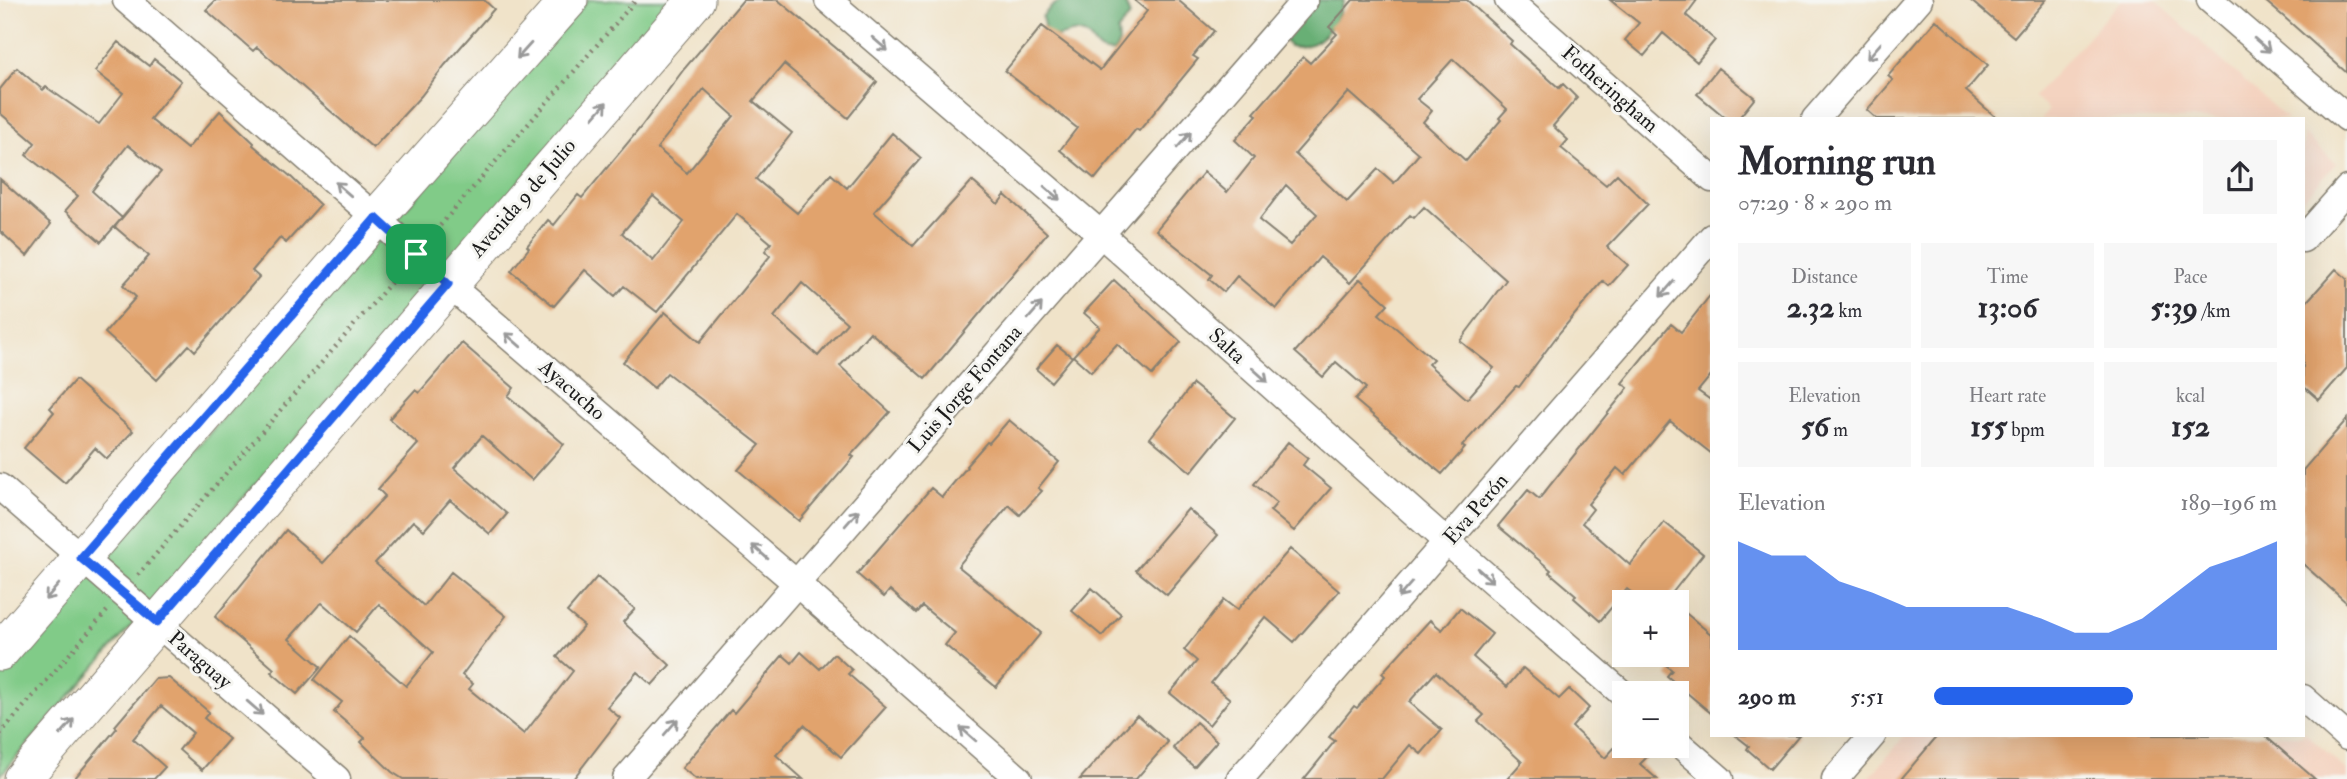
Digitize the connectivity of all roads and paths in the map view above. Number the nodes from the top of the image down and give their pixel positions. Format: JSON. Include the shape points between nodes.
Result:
{"nodes":[{"id":1,"x":126,"y":0,"type":"edge"},
{"id":2,"x":569,"y":0,"type":"edge"},
{"id":3,"x":636,"y":0,"type":"edge"},
{"id":4,"x":696,"y":0,"type":"edge"},
{"id":5,"x":828,"y":0,"type":"edge"},
{"id":6,"x":1305,"y":0,"type":"edge"},
{"id":7,"x":1508,"y":0,"type":"edge"},
{"id":8,"x":1919,"y":0,"type":"edge"},
{"id":9,"x":2210,"y":0,"type":"edge"},
{"id":10,"x":1817,"y":117,"type":"edge"},
{"id":11,"x":2347,"y":118,"type":"edge"},
{"id":12,"x":1710,"y":176,"type":"edge"},
{"id":13,"x":2347,"y":189,"type":"edge"},
{"id":14,"x":376,"y":218,"type":"junction"},
{"id":15,"x":1102,"y":235,"type":"junction"},
{"id":16,"x":2305,"y":237,"type":"edge"},
{"id":17,"x":1710,"y":239,"type":"edge"},
{"id":18,"x":416,"y":254,"type":"junction"},
{"id":19,"x":448,"y":284,"type":"junction"},
{"id":20,"x":0,"y":487,"type":"edge"},
{"id":21,"x":1447,"y":542,"type":"junction"},
{"id":22,"x":81,"y":558,"type":"junction"},
{"id":23,"x":795,"y":582,"type":"junction"},
{"id":24,"x":122,"y":593,"type":"junction"},
{"id":25,"x":157,"y":622,"type":"junction"},
{"id":26,"x":0,"y":652,"type":"edge"},
{"id":27,"x":1612,"y":685,"type":"edge"},
{"id":28,"x":2305,"y":700,"type":"edge"},
{"id":29,"x":0,"y":734,"type":"edge"},
{"id":30,"x":1871,"y":737,"type":"edge"},
{"id":31,"x":2347,"y":737,"type":"edge"},
{"id":32,"x":1689,"y":752,"type":"edge"},
{"id":33,"x":22,"y":779,"type":"edge"},
{"id":34,"x":337,"y":779,"type":"edge"},
{"id":35,"x":626,"y":779,"type":"edge"},
{"id":36,"x":1019,"y":779,"type":"edge"},
{"id":37,"x":1240,"y":779,"type":"edge"},
{"id":38,"x":1720,"y":779,"type":"edge"},
{"id":39,"x":1835,"y":779,"type":"edge"}],
"edges":[{"from":14,"to":1,"type":"street","name":"Ayacucho","one_way":true},
{"from":2,"to":14,"type":"main road","one_way":true},
{"from":3,"to":18,"type":"path"},
{"from":19,"to":4,"type":"main road","name":"Avenida 9 de Julio","one_way":true},
{"from":5,"to":15,"type":"street","name":"Salta","one_way":true},
{"from":15,"to":6,"type":"street","name":"Luis Jorge Fontana","one_way":true},
{"from":7,"to":12,"type":"street","name":"Fotheringham"},
{"from":8,"to":10,"type":"street","one_way":true},
{"from":9,"to":11,"type":"street","one_way":true},
{"from":13,"to":16,"type":"street"},
{"from":14,"to":18,"type":"street","name":"Ayacucho"},
{"from":14,"to":22,"type":"main road"},
{"from":15,"to":21,"type":"street","name":"Salta","one_way":true},
{"from":23,"to":15,"type":"street","name":"Luis Jorge Fontana","one_way":true},
{"from":17,"to":21,"type":"street","name":"Eva Perón","one_way":true},
{"from":18,"to":19,"type":"street","name":"Ayacucho"},
{"from":18,"to":24,"type":"path"},
{"from":23,"to":19,"type":"street","name":"Ayacucho","one_way":true},
{"from":19,"to":25,"type":"main road","name":"Avenida 9 de Julio"},
{"from":20,"to":22,"type":"street","name":"Paraguay"},
{"from":21,"to":27,"type":"street","name":"Salta","one_way":true},
{"from":21,"to":37,"type":"street","name":"Eva Perón","one_way":true},
{"from":22,"to":24,"type":"street","name":"Paraguay"},
{"from":22,"to":26,"type":"main road","one_way":true},
{"from":35,"to":23,"type":"street","name":"Luis Jorge Fontana","one_way":true},
{"from":36,"to":23,"type":"street","name":"Ayacucho","one_way":true},
{"from":24,"to":25,"type":"street","name":"Paraguay"},
{"from":24,"to":29,"type":"path"},
{"from":33,"to":25,"type":"main road","name":"Avenida 9 de Julio","one_way":true},
{"from":25,"to":34,"type":"street","name":"Paraguay","one_way":true},
{"from":28,"to":31,"type":"street"},
{"from":30,"to":39,"type":"street"},
{"from":32,"to":38,"type":"street"}]}
